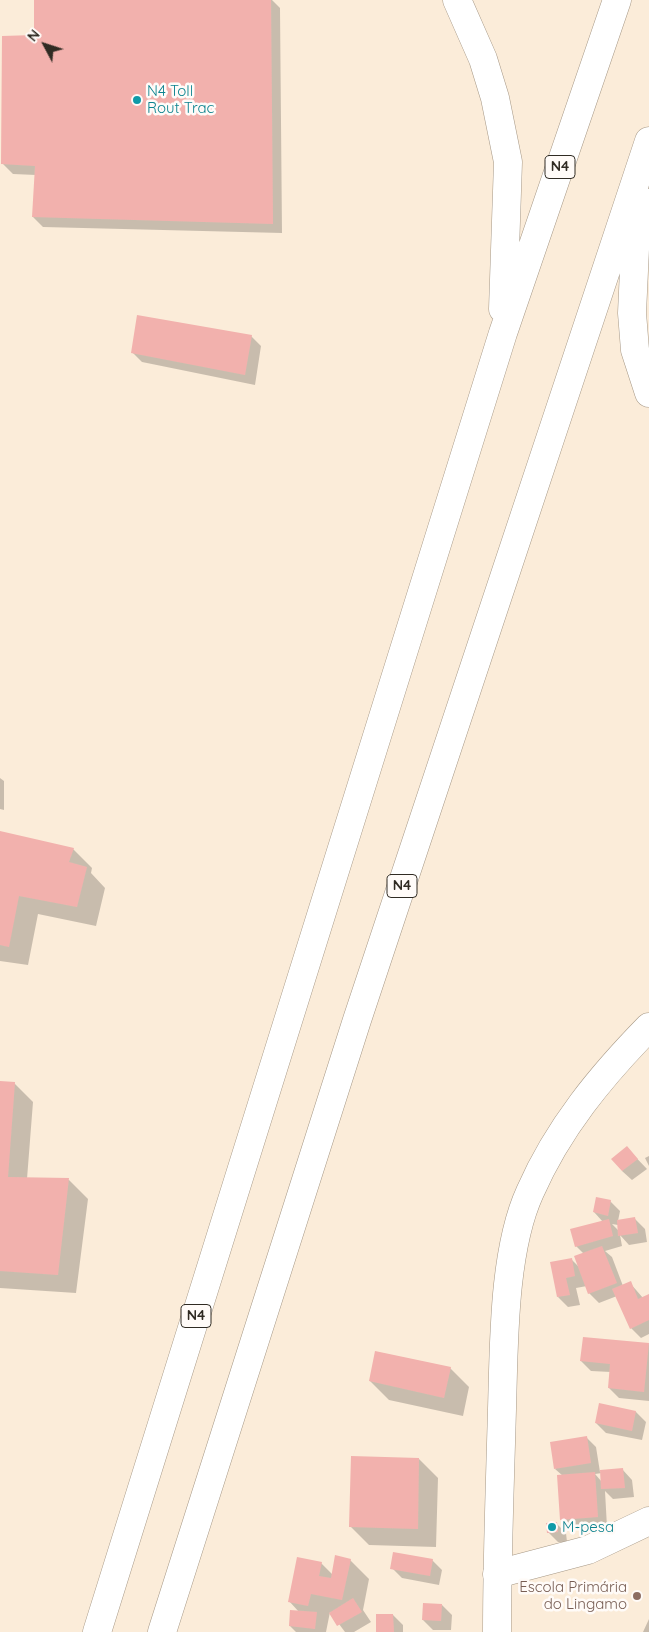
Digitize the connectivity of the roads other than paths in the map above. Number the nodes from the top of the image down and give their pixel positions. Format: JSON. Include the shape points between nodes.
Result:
{"nodes":[{"id":1,"x":457,"y":0,"type":"edge"},
{"id":2,"x":617,"y":0,"type":"edge"},
{"id":3,"x":649,"y":142,"type":"edge"},
{"id":4,"x":649,"y":158,"type":"edge"},
{"id":5,"x":503,"y":333,"type":"junction"},
{"id":6,"x":649,"y":392,"type":"edge"},
{"id":7,"x":649,"y":1027,"type":"edge"},
{"id":8,"x":649,"y":1521,"type":"edge"},
{"id":9,"x":497,"y":1574,"type":"junction"},
{"id":10,"x":97,"y":1632,"type":"edge"},
{"id":11,"x":162,"y":1632,"type":"edge"},
{"id":12,"x":496,"y":1632,"type":"edge"}],
"edges":[{"from":1,"to":5,"type":"main road","via":[[483,59],[508,162]]},
{"from":2,"to":5,"type":"main road","number":"N4"},
{"from":3,"to":11,"type":"main road","number":"N4","via":[[357,1020]]},
{"from":4,"to":6,"type":"main road","via":[[635,249],[632,313],[635,350]]},
{"from":5,"to":10,"type":"main road","number":"N4"},
{"from":7,"to":9,"type":"main road","via":[[605,1073],[553,1147],[529,1193],[516,1239],[505,1315]]},
{"from":8,"to":9,"type":"main road","via":[[588,1550]]},
{"from":9,"to":12,"type":"main road"}]}
